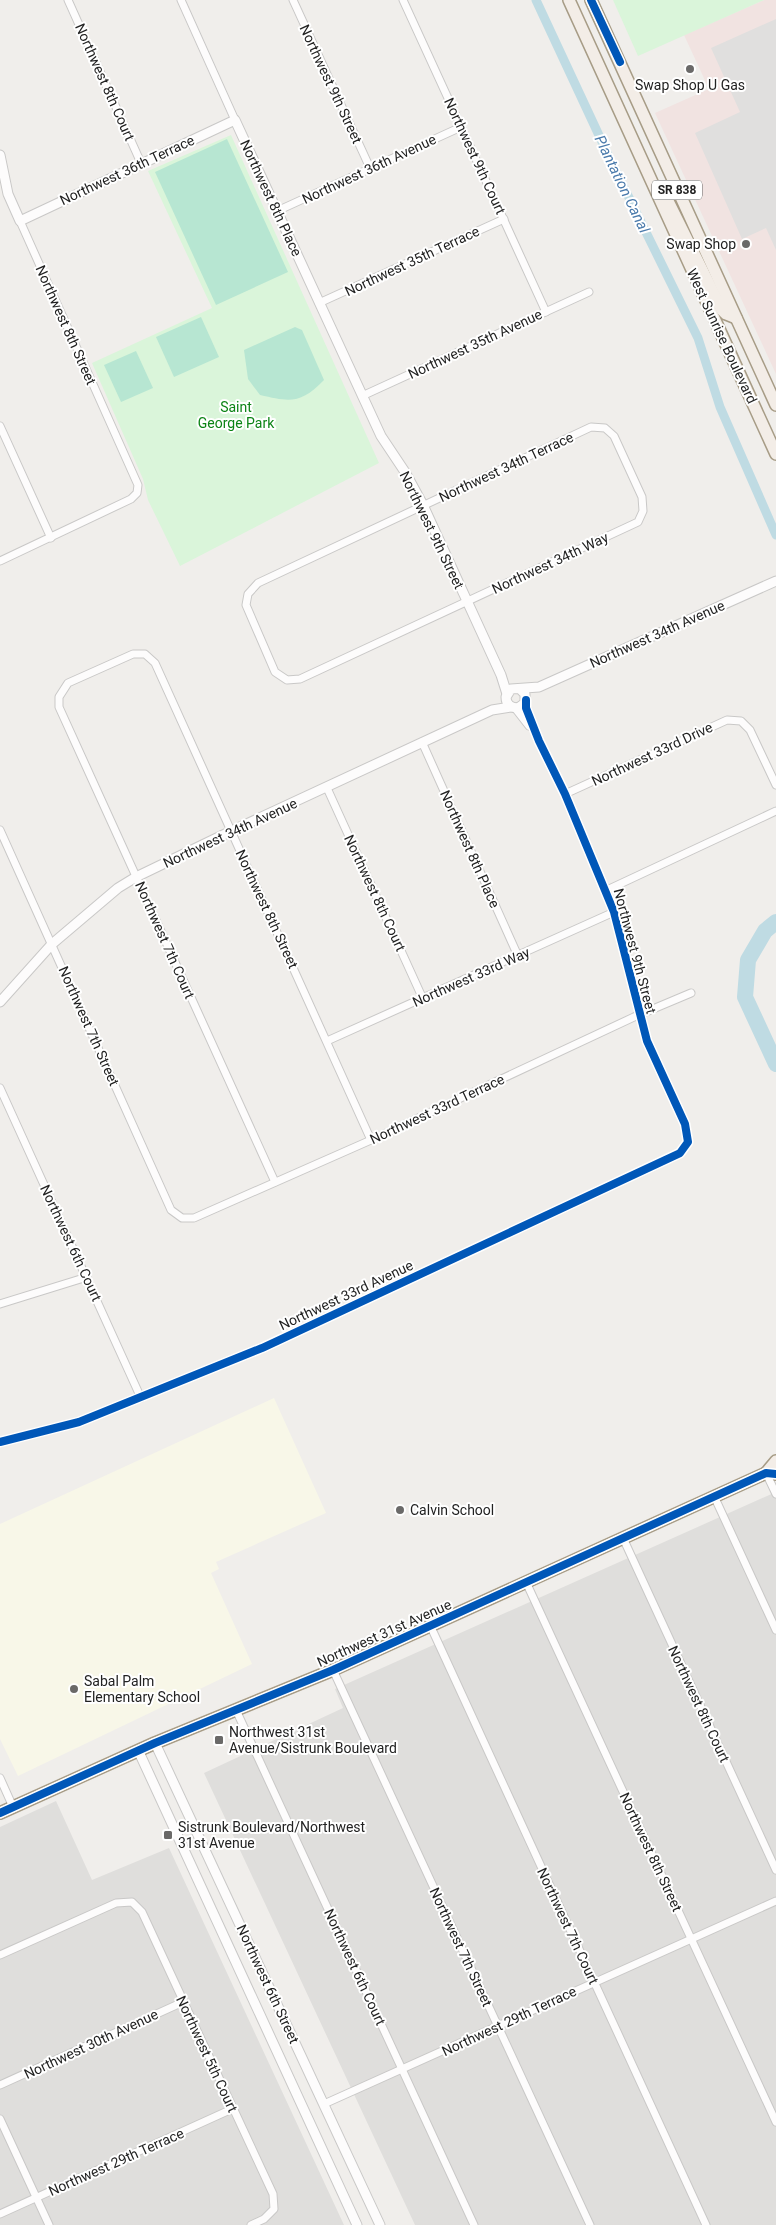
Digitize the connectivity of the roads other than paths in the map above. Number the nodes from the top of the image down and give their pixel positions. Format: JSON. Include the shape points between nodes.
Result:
{"nodes":[{"id":1,"x":68,"y":0,"type":"edge"},
{"id":2,"x":181,"y":0,"type":"edge"},
{"id":3,"x":292,"y":0,"type":"edge"},
{"id":4,"x":403,"y":0,"type":"edge"},
{"id":5,"x":569,"y":0,"type":"edge"},
{"id":6,"x":591,"y":0,"type":"edge"},
{"id":7,"x":235,"y":120,"type":"junction"},
{"id":8,"x":461,"y":127,"type":"junction"},
{"id":9,"x":0,"y":155,"type":"edge"},
{"id":10,"x":141,"y":163,"type":"junction"},
{"id":11,"x":370,"y":168,"type":"junction"},
{"id":12,"x":654,"y":188,"type":"junction"},
{"id":13,"x":277,"y":211,"type":"junction"},
{"id":14,"x":504,"y":219,"type":"junction"},
{"id":15,"x":20,"y":221,"type":"junction"},
{"id":16,"x":589,"y":292,"type":"dead end"},
{"id":17,"x":320,"y":303,"type":"junction"},
{"id":18,"x":546,"y":312,"type":"junction"},
{"id":19,"x":736,"y":318,"type":"junction"},
{"id":20,"x":362,"y":396,"type":"junction"},
{"id":21,"x":776,"y":404,"type":"edge"},
{"id":22,"x":0,"y":426,"type":"edge"},
{"id":23,"x":776,"y":454,"type":"edge"},
{"id":24,"x":423,"y":505,"type":"junction"},
{"id":25,"x":643,"y":511,"type":"joint"},
{"id":26,"x":51,"y":538,"type":"junction"},
{"id":27,"x":0,"y":561,"type":"edge"},
{"id":28,"x":776,"y":581,"type":"edge"},
{"id":29,"x":467,"y":602,"type":"junction"},
{"id":30,"x":145,"y":654,"type":"joint"},
{"id":31,"x":497,"y":666,"type":"junction"},
{"id":32,"x":287,"y":680,"type":"joint"},
{"id":33,"x":539,"y":688,"type":"junction"},
{"id":34,"x":519,"y":689,"type":"junction"},
{"id":35,"x":507,"y":695,"type":"junction"},
{"id":36,"x":525,"y":701,"type":"junction"},
{"id":37,"x":513,"y":708,"type":"junction"},
{"id":38,"x":492,"y":710,"type":"junction"},
{"id":39,"x":538,"y":741,"type":"junction"},
{"id":40,"x":422,"y":742,"type":"junction"},
{"id":41,"x":776,"y":785,"type":"edge"},
{"id":42,"x":327,"y":788,"type":"junction"},
{"id":43,"x":565,"y":794,"type":"junction"},
{"id":44,"x":776,"y":812,"type":"edge"},
{"id":45,"x":0,"y":830,"type":"edge"},
{"id":46,"x":231,"y":830,"type":"junction"},
{"id":47,"x":136,"y":877,"type":"junction"},
{"id":48,"x":607,"y":890,"type":"junction"},
{"id":49,"x":614,"y":912,"type":"junction"},
{"id":50,"x":52,"y":944,"type":"junction"},
{"id":51,"x":518,"y":956,"type":"junction"},
{"id":52,"x":691,"y":993,"type":"dead end"},
{"id":53,"x":424,"y":999,"type":"junction"},
{"id":54,"x":0,"y":1002,"type":"edge"},
{"id":55,"x":640,"y":1015,"type":"junction"},
{"id":56,"x":327,"y":1041,"type":"junction"},
{"id":57,"x":0,"y":1088,"type":"edge"},
{"id":58,"x":371,"y":1140,"type":"junction"},
{"id":59,"x":688,"y":1142,"type":"joint"},
{"id":60,"x":275,"y":1182,"type":"junction"},
{"id":61,"x":182,"y":1218,"type":"joint"},
{"id":62,"x":87,"y":1277,"type":"junction"},
{"id":63,"x":0,"y":1304,"type":"edge"},
{"id":64,"x":141,"y":1398,"type":"junction"},
{"id":65,"x":0,"y":1442,"type":"edge"},
{"id":66,"x":776,"y":1460,"type":"edge"},
{"id":67,"x":771,"y":1473,"type":"edge"},
{"id":68,"x":776,"y":1494,"type":"edge"},
{"id":69,"x":714,"y":1496,"type":"junction"},
{"id":70,"x":622,"y":1538,"type":"junction"},
{"id":71,"x":526,"y":1582,"type":"junction"},
{"id":72,"x":430,"y":1625,"type":"junction"},
{"id":73,"x":776,"y":1630,"type":"edge"},
{"id":74,"x":333,"y":1670,"type":"junction"},
{"id":75,"x":236,"y":1710,"type":"junction"},
{"id":76,"x":155,"y":1743,"type":"junction"},
{"id":77,"x":138,"y":1750,"type":"junction"},
{"id":78,"x":0,"y":1778,"type":"edge"},
{"id":79,"x":13,"y":1807,"type":"junction"},
{"id":80,"x":0,"y":1813,"type":"edge"},
{"id":81,"x":776,"y":1870,"type":"edge"},
{"id":82,"x":776,"y":1901,"type":"edge"},
{"id":83,"x":691,"y":1939,"type":"junction"},
{"id":84,"x":0,"y":1955,"type":"edge"},
{"id":85,"x":593,"y":1982,"type":"junction"},
{"id":86,"x":183,"y":2002,"type":"junction"},
{"id":87,"x":497,"y":2026,"type":"junction"},
{"id":88,"x":403,"y":2070,"type":"junction"},
{"id":89,"x":0,"y":2085,"type":"edge"},
{"id":90,"x":324,"y":2104,"type":"junction"},
{"id":91,"x":232,"y":2109,"type":"junction"},
{"id":92,"x":0,"y":2119,"type":"edge"},
{"id":93,"x":776,"y":2122,"type":"edge"},
{"id":94,"x":37,"y":2198,"type":"junction"},
{"id":95,"x":0,"y":2214,"type":"edge"},
{"id":96,"x":50,"y":2225,"type":"edge"},
{"id":97,"x":251,"y":2225,"type":"edge"},
{"id":98,"x":357,"y":2225,"type":"edge"},
{"id":99,"x":380,"y":2225,"type":"edge"},
{"id":100,"x":474,"y":2225,"type":"edge"},
{"id":101,"x":590,"y":2225,"type":"edge"},
{"id":102,"x":706,"y":2225,"type":"edge"}],
"edges":[{"from":1,"to":10,"type":"street","name":"Northwest 8th Court"},
{"from":2,"to":7,"type":"street","name":"Northwest 8th Place"},
{"from":3,"to":11,"type":"street","name":"Northwest 9th Street"},
{"from":4,"to":8,"type":"street","name":"Northwest 9th Court"},
{"from":5,"to":12,"type":"main road","name":"West Sunrise Boulevard","number":"SR 838"},
{"from":6,"to":19,"type":"main road","name":"West Sunrise Boulevard","number":"SR 838"},
{"from":7,"to":10,"type":"street","name":"Northwest 36th Terrace"},
{"from":7,"to":13,"type":"street","name":"Northwest 8th Place"},
{"from":8,"to":11,"type":"street","name":"Northwest 36th Avenue"},
{"from":8,"to":14,"type":"street","name":"Northwest 9th Court"},
{"from":9,"to":15,"type":"street","name":"Northwest 8th Street","via":[[8,194]]},
{"from":10,"to":15,"type":"street","name":"Northwest 36th Terrace"},
{"from":11,"to":13,"type":"street","name":"Northwest 36th Avenue"},
{"from":12,"to":19,"type":"main road","via":[[666,196],[722,310]]},
{"from":12,"to":23,"type":"main road","name":"West Sunrise Boulevard","number":"SR 838"},
{"from":13,"to":17,"type":"street","name":"Northwest 8th Place"},
{"from":14,"to":17,"type":"street","name":"Northwest 35th Terrace"},
{"from":14,"to":18,"type":"street","name":"Northwest 9th Court"},
{"from":15,"to":26,"type":"street","name":"Northwest 8th Street","via":[[138,485],[132,499]]},
{"from":16,"to":18,"type":"street","name":"Northwest 35th Avenue"},
{"from":17,"to":20,"type":"street","name":"Northwest 8th Place"},
{"from":18,"to":20,"type":"street","name":"Northwest 35th Avenue"},
{"from":19,"to":21,"type":"main road","name":"West Sunrise Boulevard","number":"SR 838"},
{"from":20,"to":24,"type":"street","name":"Northwest 9th Street","via":[[381,436]]},
{"from":22,"to":26,"type":"street"},
{"from":24,"to":25,"type":"street","name":"Northwest 34th Terrace","via":[[591,427],[606,428],[614,436],[642,497]]},
{"from":24,"to":29,"type":"street","name":"Northwest 9th Street"},
{"from":24,"to":32,"type":"street","name":"Northwest 34th Terrace","via":[[258,583],[248,594],[246,605],[275,672]]},
{"from":25,"to":29,"type":"street","name":"Northwest 34th Way","via":[[638,522]]},
{"from":26,"to":27,"type":"street"},
{"from":28,"to":33,"type":"street","name":"Northwest 34th Avenue"},
{"from":29,"to":31,"type":"street","name":"Northwest 9th Street"},
{"from":29,"to":32,"type":"street","name":"Northwest 34th Way","via":[[300,679]]},
{"from":30,"to":46,"type":"street","name":"Northwest 8th Street","via":[[155,663]]},
{"from":30,"to":47,"type":"street","name":"Northwest 7th Court","via":[[133,654],[68,683],[59,697],[59,707]]},
{"from":31,"to":34,"type":"street","name":"Northwest 9th Street"},
{"from":31,"to":35,"type":"street","name":"Northwest 9th Street"},
{"from":33,"to":34,"type":"street","name":"Northwest 34th Avenue"},
{"from":33,"to":36,"type":"street","name":"Northwest 34th Avenue"},
{"from":34,"to":35,"type":"street","via":[[511,689]]},
{"from":34,"to":36,"type":"street","via":[[525,694]]},
{"from":35,"to":37,"type":"street","via":[[507,703]]},
{"from":35,"to":38,"type":"street","name":"Northwest 34th Avenue"},
{"from":36,"to":37,"type":"street","via":[[521,707]]},
{"from":36,"to":39,"type":"street","name":"Northwest 9th Street"},
{"from":37,"to":38,"type":"street","name":"Northwest 34th Avenue"},
{"from":37,"to":39,"type":"street","name":"Northwest 9th Street","via":[[525,719]]},
{"from":38,"to":40,"type":"street","name":"Northwest 34th Avenue"},
{"from":39,"to":43,"type":"street","name":"Northwest 9th Street"},
{"from":40,"to":42,"type":"street","name":"Northwest 34th Avenue"},
{"from":40,"to":51,"type":"street","name":"Northwest 8th Place"},
{"from":41,"to":43,"type":"street","name":"Northwest 33rd Drive","via":[[750,730],[741,721],[727,720]]},
{"from":42,"to":46,"type":"street","name":"Northwest 34th Avenue"},
{"from":42,"to":53,"type":"street","name":"Northwest 8th Court"},
{"from":43,"to":48,"type":"street","name":"Northwest 9th Street"},
{"from":44,"to":48,"type":"street"},
{"from":45,"to":50,"type":"street","name":"Northwest 7th Street"},
{"from":46,"to":47,"type":"street","name":"Northwest 34th Avenue"},
{"from":46,"to":56,"type":"street","name":"Northwest 8th Street"},
{"from":47,"to":50,"type":"street","name":"Northwest 34th Avenue","via":[[118,888]]},
{"from":47,"to":60,"type":"street","name":"Northwest 7th Court"},
{"from":48,"to":49,"type":"street","name":"Northwest 9th Street"},
{"from":49,"to":51,"type":"street","name":"Northwest 33rd Way"},
{"from":49,"to":55,"type":"street","name":"Northwest 9th Street"},
{"from":50,"to":54,"type":"street","name":"Northwest 34th Avenue"},
{"from":50,"to":61,"type":"street","name":"Northwest 7th Street","via":[[171,1210]]},
{"from":51,"to":53,"type":"street","name":"Northwest 33rd Way"},
{"from":52,"to":55,"type":"street","name":"Northwest 33rd Terrace"},
{"from":53,"to":56,"type":"street","name":"Northwest 33rd Way"},
{"from":55,"to":58,"type":"street","name":"Northwest 33rd Terrace"},
{"from":55,"to":59,"type":"street","name":"Northwest 9th Street","via":[[647,1041],[685,1124]]},
{"from":56,"to":58,"type":"street","name":"Northwest 8th Street"},
{"from":57,"to":62,"type":"street","name":"Northwest 6th Court"},
{"from":58,"to":60,"type":"street","name":"Northwest 33rd Terrace"},
{"from":59,"to":64,"type":"street","name":"Northwest 33rd Avenue","via":[[680,1153],[262,1348]]},
{"from":60,"to":61,"type":"street","name":"Northwest 33rd Terrace","via":[[194,1218]]},
{"from":62,"to":63,"type":"street"},
{"from":62,"to":64,"type":"street","name":"Northwest 6th Court"},
{"from":64,"to":65,"type":"street","name":"Northwest 33rd Avenue","via":[[79,1422]]},
{"from":66,"to":67,"type":"main road","name":"Northwest 31st Avenue"},
{"from":67,"to":68,"type":"street"},
{"from":67,"to":69,"type":"main road","name":"Northwest 31st Avenue"},
{"from":69,"to":70,"type":"main road","name":"Northwest 31st Avenue"},
{"from":69,"to":73,"type":"street"},
{"from":70,"to":71,"type":"main road","name":"Northwest 31st Avenue"},
{"from":70,"to":81,"type":"street","name":"Northwest 8th Court"},
{"from":71,"to":72,"type":"main road","name":"Northwest 31st Avenue"},
{"from":71,"to":83,"type":"street","name":"Northwest 8th Street"},
{"from":72,"to":74,"type":"main road","name":"Northwest 31st Avenue"},
{"from":72,"to":85,"type":"street","name":"Northwest 7th Court"},
{"from":74,"to":75,"type":"main road","name":"Northwest 31st Avenue"},
{"from":74,"to":87,"type":"street","name":"Northwest 7th Street"},
{"from":75,"to":76,"type":"main road","name":"Northwest 31st Avenue"},
{"from":75,"to":88,"type":"street","name":"Northwest 6th Court"},
{"from":76,"to":77,"type":"main road","name":"Northwest 31st Avenue"},
{"from":76,"to":90,"type":"street","name":"Northwest 6th Street"},
{"from":77,"to":79,"type":"main road","name":"Northwest 31st Avenue"},
{"from":77,"to":98,"type":"street","name":"Northwest 6th Street"},
{"from":78,"to":79,"type":"street"},
{"from":79,"to":80,"type":"main road","name":"Northwest 31st Avenue"},
{"from":82,"to":83,"type":"street","name":"Northwest 29th Terrace"},
{"from":83,"to":85,"type":"street","name":"Northwest 29th Terrace"},
{"from":83,"to":93,"type":"street","name":"Northwest 8th Street"},
{"from":84,"to":86,"type":"street","name":"Northwest 5th Court","via":[[116,1903],[132,1902],[142,1912]]},
{"from":85,"to":87,"type":"street","name":"Northwest 29th Terrace"},
{"from":85,"to":102,"type":"street","name":"Northwest 7th Court"},
{"from":86,"to":89,"type":"street","name":"Northwest 30th Avenue"},
{"from":86,"to":91,"type":"street","name":"Northwest 5th Court"},
{"from":87,"to":88,"type":"street","name":"Northwest 29th Terrace"},
{"from":87,"to":101,"type":"street","name":"Northwest 7th Street"},
{"from":88,"to":90,"type":"street","name":"Northwest 29th Terrace"},
{"from":88,"to":100,"type":"street","name":"Northwest 6th Court"},
{"from":90,"to":99,"type":"street","name":"Northwest 6th Street"},
{"from":91,"to":94,"type":"street","name":"Northwest 29th Terrace"},
{"from":91,"to":97,"type":"street","name":"Northwest 5th Court","via":[[273,2194],[274,2209]]},
{"from":92,"to":94,"type":"street"},
{"from":94,"to":95,"type":"street","name":"Northwest 29th Terrace"},
{"from":94,"to":96,"type":"street"}]}
